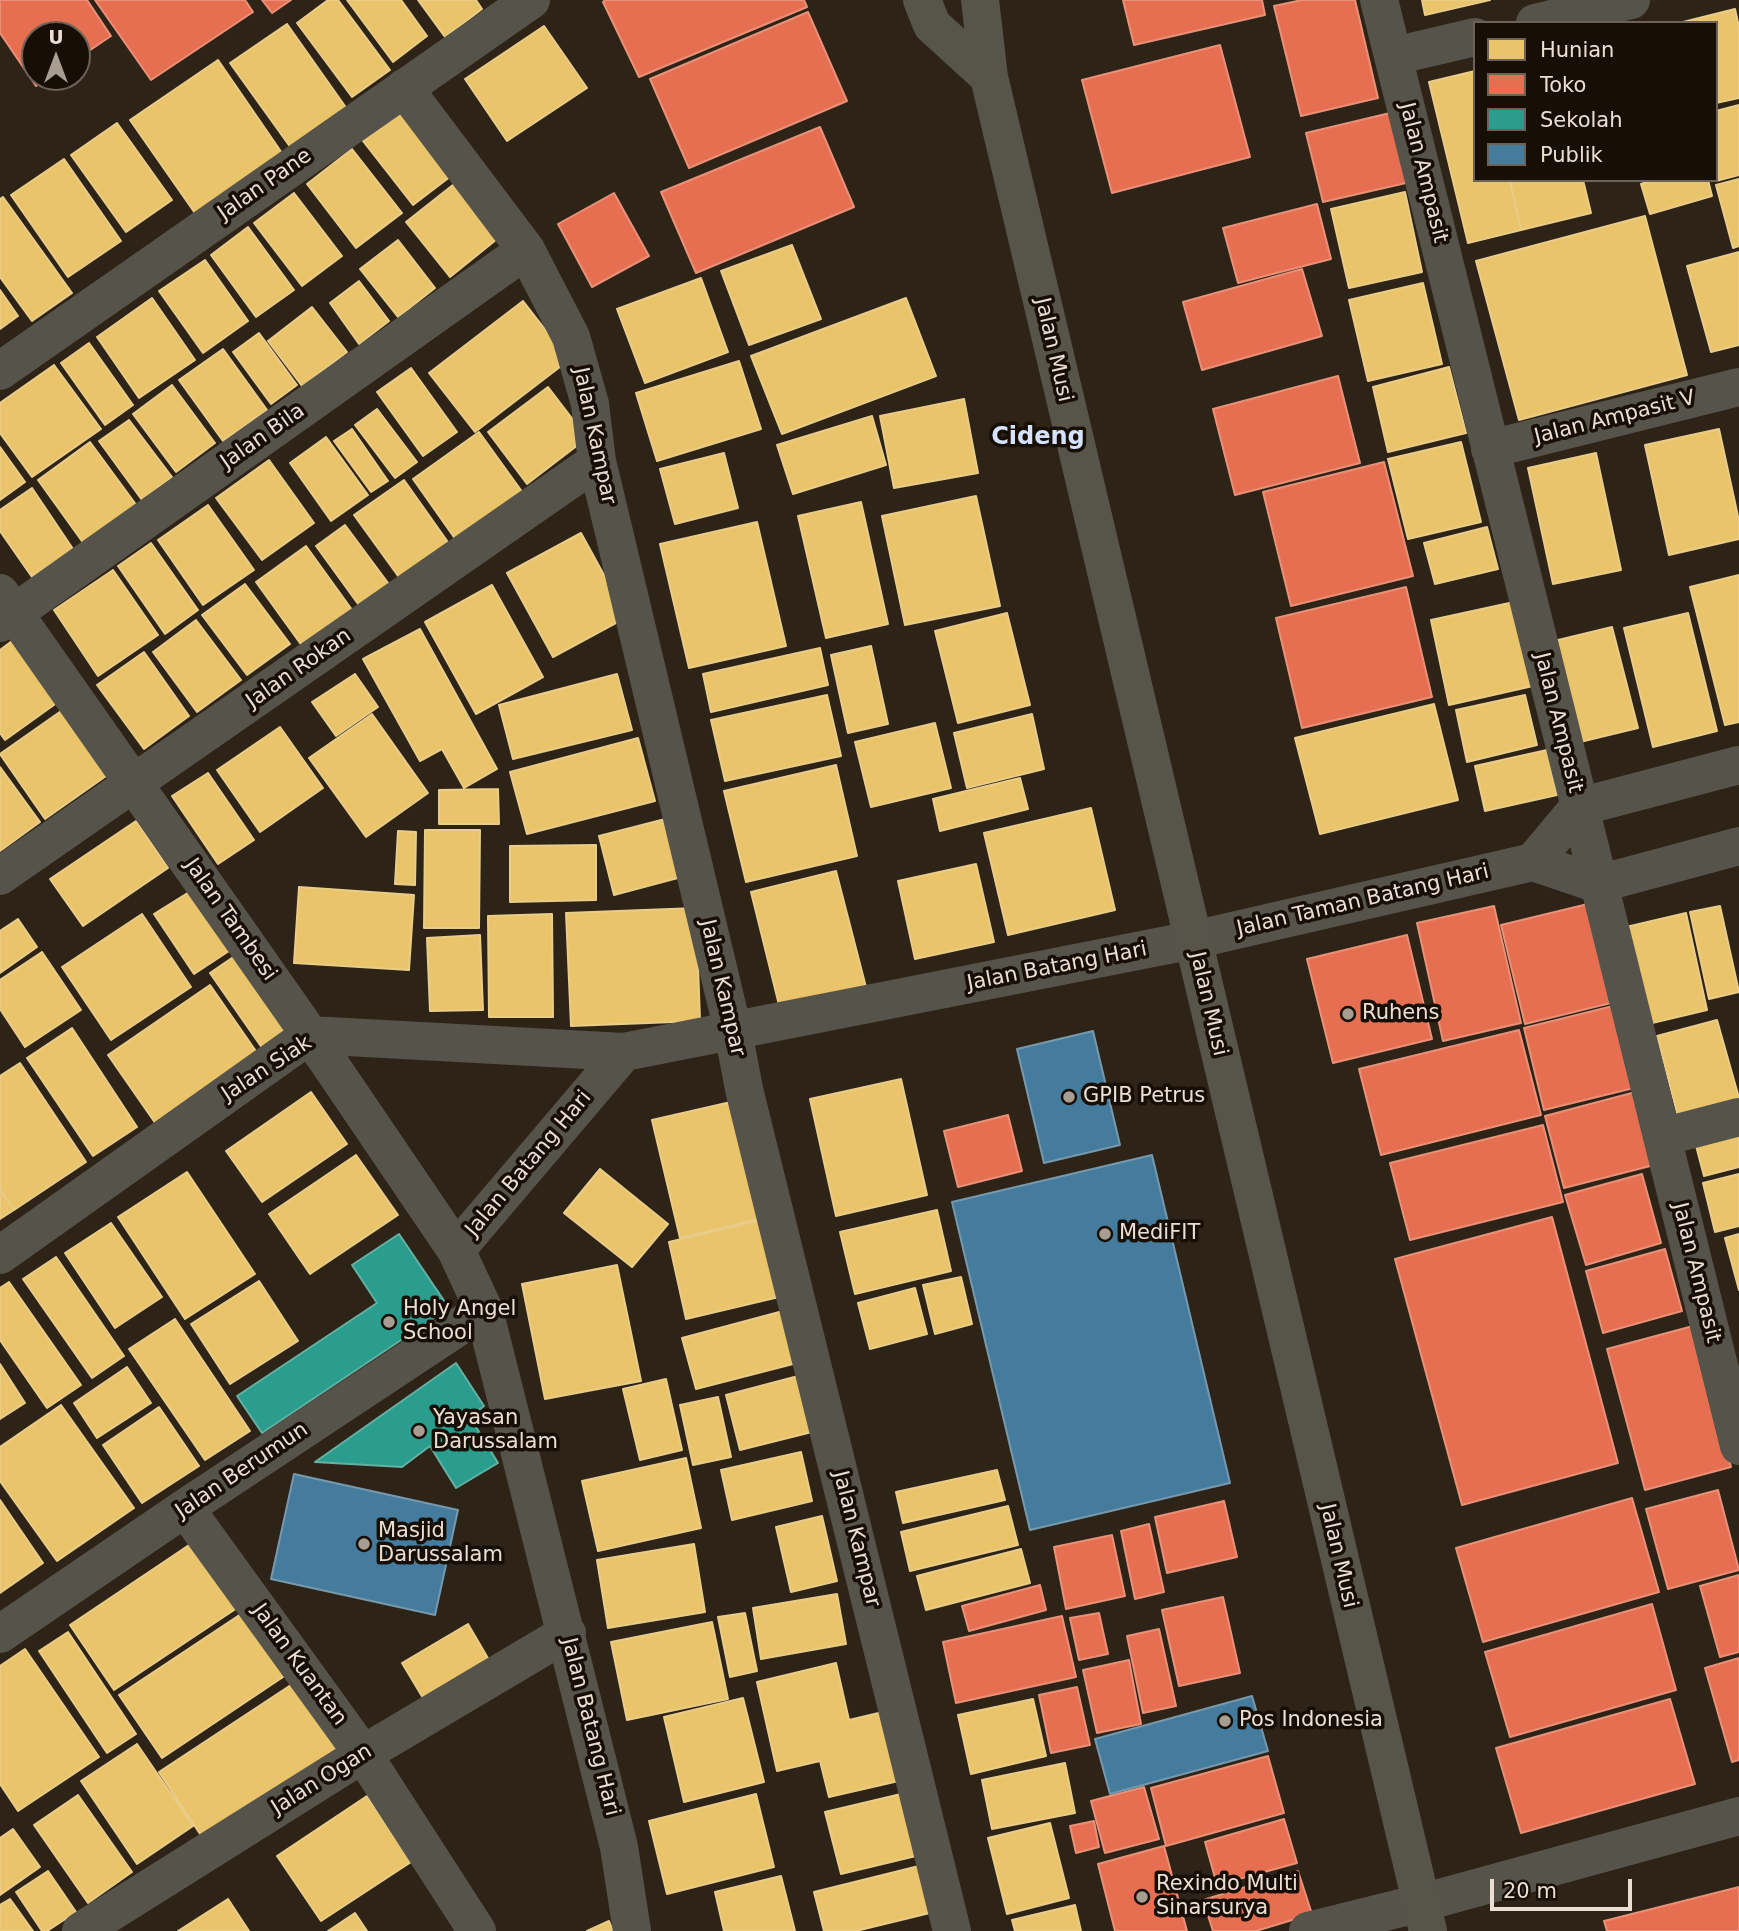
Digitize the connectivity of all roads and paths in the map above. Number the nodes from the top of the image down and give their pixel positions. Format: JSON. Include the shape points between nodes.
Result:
{"nodes":[{"id":1,"x":531,"y":0,"type":"edge"},
{"id":2,"x":922,"y":0,"type":"edge"},
{"id":3,"x":980,"y":0,"type":"edge"},
{"id":4,"x":1379,"y":0,"type":"edge"},
{"id":5,"x":1631,"y":0,"type":"edge"},
{"id":6,"x":1543,"y":21,"type":"edge"},
{"id":7,"x":1473,"y":37,"type":"edge"},
{"id":8,"x":1394,"y":56,"type":"junction"},
{"id":9,"x":989,"y":77,"type":"junction"},
{"id":10,"x":404,"y":88,"type":"junction"},
{"id":11,"x":526,"y":250,"type":"junction"},
{"id":12,"x":0,"y":371,"type":"edge"},
{"id":13,"x":1739,"y":387,"type":"edge"},
{"id":14,"x":1490,"y":449,"type":"junction"},
{"id":15,"x":597,"y":461,"type":"junction"},
{"id":16,"x":5,"y":610,"type":"edge"},
{"id":17,"x":1739,"y":765,"type":"edge"},
{"id":18,"x":134,"y":784,"type":"junction"},
{"id":19,"x":1579,"y":807,"type":"junction"},
{"id":20,"x":1739,"y":846,"type":"edge"},
{"id":21,"x":1533,"y":862,"type":"junction"},
{"id":22,"x":0,"y":876,"type":"edge"},
{"id":23,"x":1598,"y":884,"type":"junction"},
{"id":24,"x":1176,"y":943,"type":"junction"},
{"id":25,"x":733,"y":1031,"type":"junction"},
{"id":26,"x":310,"y":1035,"type":"junction"},
{"id":27,"x":624,"y":1052,"type":"junction"},
{"id":28,"x":1739,"y":1117,"type":"edge"},
{"id":29,"x":1662,"y":1137,"type":"junction"},
{"id":30,"x":456,"y":1250,"type":"junction"},
{"id":31,"x":0,"y":1255,"type":"edge"},
{"id":32,"x":485,"y":1310,"type":"junction"},
{"id":33,"x":1726,"y":1341,"type":"edge"},
{"id":34,"x":1739,"y":1446,"type":"edge"},
{"id":35,"x":185,"y":1508,"type":"junction"},
{"id":36,"x":567,"y":1633,"type":"junction"},
{"id":37,"x":0,"y":1634,"type":"edge"},
{"id":38,"x":362,"y":1754,"type":"junction"},
{"id":39,"x":1739,"y":1816,"type":"edge"},
{"id":40,"x":1424,"y":1917,"type":"edge"},
{"id":41,"x":81,"y":1931,"type":"edge"},
{"id":42,"x":477,"y":1931,"type":"edge"},
{"id":43,"x":632,"y":1931,"type":"edge"},
{"id":44,"x":952,"y":1931,"type":"edge"},
{"id":45,"x":1308,"y":1931,"type":"edge"}],
"edges":[{"from":1,"to":10,"type":"street","name":"Jalan Pane"},
{"from":2,"to":9,"type":"street","via":[[932,25]]},
{"from":3,"to":9,"type":"street","name":"Jalan Musi"},
{"from":4,"to":8,"type":"street","name":"Jalan Ampasit"},
{"from":5,"to":6,"type":"street"},
{"from":7,"to":8,"type":"street"},
{"from":8,"to":14,"type":"street","name":"Jalan Ampasit"},
{"from":9,"to":24,"type":"street","name":"Jalan Musi"},
{"from":10,"to":11,"type":"street","name":"Jalan Kampar"},
{"from":10,"to":12,"type":"street","name":"Jalan Pane"},
{"from":11,"to":15,"type":"street","name":"Jalan Kampar","via":[[571,337],[590,404]]},
{"from":11,"to":16,"type":"street","name":"Jalan Bila"},
{"from":13,"to":14,"type":"street","name":"Jalan Ampasit V"},
{"from":14,"to":19,"type":"street","name":"Jalan Ampasit"},
{"from":15,"to":18,"type":"street","name":"Jalan Rokan"},
{"from":15,"to":25,"type":"street","name":"Jalan Kampar"},
{"from":16,"to":18,"type":"street","name":"Jalan Tambesi"},
{"from":17,"to":19,"type":"street"},
{"from":18,"to":22,"type":"street","name":"Jalan Rokan"},
{"from":18,"to":26,"type":"street","name":"Jalan Tambesi"},
{"from":19,"to":21,"type":"street"},
{"from":19,"to":23,"type":"street","name":"Jalan Ampasit"},
{"from":20,"to":23,"type":"street"},
{"from":21,"to":23,"type":"street"},
{"from":21,"to":24,"type":"street","name":"Jalan Taman Batang Hari"},
{"from":23,"to":29,"type":"street","name":"Jalan Ampasit"},
{"from":24,"to":25,"type":"street","name":"Jalan Batang Hari"},
{"from":24,"to":40,"type":"street","name":"Jalan Musi"},
{"from":25,"to":27,"type":"street","name":"Jalan Batang Hari"},
{"from":25,"to":44,"type":"street","name":"Jalan Kampar"},
{"from":26,"to":27,"type":"street","name":"Jalan Siak"},
{"from":26,"to":30,"type":"street","name":"Jalan Tambesi"},
{"from":26,"to":31,"type":"street","name":"Jalan Siak"},
{"from":27,"to":30,"type":"street","name":"Jalan Batang Hari"},
{"from":28,"to":29,"type":"street"},
{"from":29,"to":33,"type":"street","name":"Jalan Ampasit"},
{"from":30,"to":32,"type":"street","name":"Jalan Batang Hari"},
{"from":32,"to":35,"type":"street","name":"Jalan Berumun"},
{"from":32,"to":36,"type":"street","name":"Jalan Batang Hari"},
{"from":33,"to":34,"type":"street","name":"Jalan Ampasit"},
{"from":35,"to":37,"type":"street","name":"Jalan Berumun"},
{"from":35,"to":38,"type":"street","name":"Jalan Kuantan"},
{"from":36,"to":38,"type":"street","name":"Jalan Ogan"},
{"from":36,"to":43,"type":"street","name":"Jalan Batang Hari","via":[[619,1847]]},
{"from":38,"to":41,"type":"street","name":"Jalan Ogan"},
{"from":38,"to":42,"type":"street","name":"Jalan Kuantan"},
{"from":39,"to":40,"type":"street"},
{"from":40,"to":45,"type":"street"}]}
